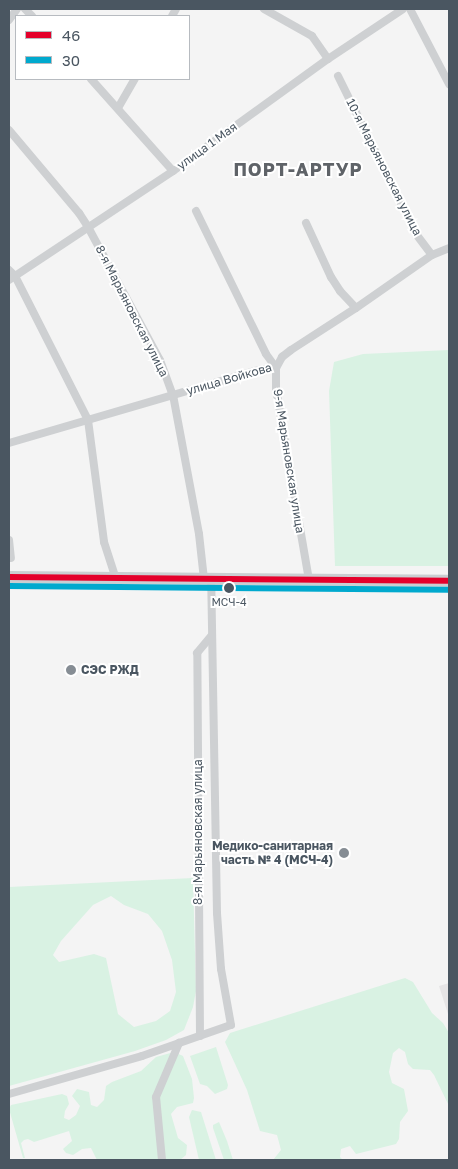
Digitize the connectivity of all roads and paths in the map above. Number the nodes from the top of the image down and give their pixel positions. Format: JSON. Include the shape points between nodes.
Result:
{"nodes":[{"id":1,"x":17,"y":9,"type":"edge"},
{"id":2,"x":264,"y":9,"type":"edge"},
{"id":3,"x":403,"y":9,"type":"edge"},
{"id":4,"x":410,"y":9,"type":"edge"},
{"id":5,"x":9,"y":20,"type":"edge"},
{"id":6,"x":328,"y":59,"type":"junction"},
{"id":7,"x":338,"y":76,"type":"dead end"},
{"id":8,"x":91,"y":80,"type":"edge"},
{"id":9,"x":134,"y":80,"type":"edge"},
{"id":10,"x":449,"y":84,"type":"edge"},
{"id":11,"x":118,"y":108,"type":"junction"},
{"id":12,"x":9,"y":130,"type":"edge"},
{"id":13,"x":173,"y":171,"type":"junction"},
{"id":14,"x":196,"y":211,"type":"dead end"},
{"id":15,"x":306,"y":223,"type":"dead end"},
{"id":16,"x":88,"y":227,"type":"junction"},
{"id":17,"x":449,"y":248,"type":"edge"},
{"id":18,"x":432,"y":255,"type":"junction"},
{"id":19,"x":9,"y":270,"type":"edge"},
{"id":20,"x":12,"y":278,"type":"edge"},
{"id":21,"x":356,"y":308,"type":"junction"},
{"id":22,"x":276,"y":368,"type":"junction"},
{"id":23,"x":173,"y":395,"type":"junction"},
{"id":24,"x":88,"y":420,"type":"junction"},
{"id":25,"x":9,"y":443,"type":"edge"},
{"id":26,"x":9,"y":540,"type":"edge"},
{"id":27,"x":11,"y":558,"type":"dead end"},
{"id":28,"x":9,"y":577,"type":"edge"},
{"id":29,"x":116,"y":578,"type":"junction"},
{"id":30,"x":207,"y":579,"type":"junction"},
{"id":31,"x":309,"y":580,"type":"junction"},
{"id":32,"x":449,"y":581,"type":"edge"},
{"id":33,"x":212,"y":635,"type":"junction"},
{"id":34,"x":200,"y":1036,"type":"junction"},
{"id":35,"x":179,"y":1043,"type":"junction"},
{"id":36,"x":9,"y":1094,"type":"edge"},
{"id":37,"x":162,"y":1160,"type":"edge"}],
"edges":[{"from":1,"to":5,"type":"street"},
{"from":2,"to":6,"type":"street","via":[[312,36]]},
{"from":3,"to":6,"type":"street","name":"улица 1 Мая"},
{"from":4,"to":10,"type":"street"},
{"from":6,"to":13,"type":"street","name":"улица 1 Мая"},
{"from":7,"to":18,"type":"street","name":"10-я Марьяновская улица","via":[[416,234]]},
{"from":8,"to":11,"type":"street"},
{"from":9,"to":11,"type":"street"},
{"from":11,"to":13,"type":"street"},
{"from":12,"to":16,"type":"street","name":"8-я Марьяновская улица"},
{"from":13,"to":16,"type":"street","name":"улица 1 Мая"},
{"from":14,"to":22,"type":"street","via":[[266,354]]},
{"from":15,"to":21,"type":"street","via":[[331,277]]},
{"from":16,"to":20,"type":"street","name":"улица 1 Мая"},
{"from":16,"to":23,"type":"street","name":"8-я Марьяновская улица","via":[[160,360]]},
{"from":17,"to":18,"type":"street","name":"улица Войкова"},
{"from":18,"to":21,"type":"street","name":"улица Войкова"},
{"from":19,"to":20,"type":"street"},
{"from":20,"to":24,"type":"street"},
{"from":21,"to":22,"type":"street","name":"улица Войкова","via":[[291,350]]},
{"from":22,"to":23,"type":"street","name":"улица Войкова"},
{"from":22,"to":31,"type":"street","name":"9-я Марьяновская улица","via":[[276,390]]},
{"from":23,"to":24,"type":"street","name":"улица Войкова"},
{"from":23,"to":30,"type":"street","name":"8-я Марьяновская улица"},
{"from":24,"to":25,"type":"street","name":"улица Войкова"},
{"from":24,"to":29,"type":"street","via":[[104,542]]},
{"from":26,"to":27,"type":"street"},
{"from":28,"to":29,"type":"main road"},
{"from":29,"to":30,"type":"main road"},
{"from":30,"to":31,"type":"main road"},
{"from":30,"to":33,"type":"street","name":"8-я Марьяновская улица"},
{"from":31,"to":32,"type":"main road"},
{"from":33,"to":34,"type":"street","name":"8-я Марьяновская улица","via":[[197,652]]},
{"from":33,"to":34,"type":"street","name":"8-я Марьяновская улица","via":[[217,914],[221,969],[231,1025]]},
{"from":34,"to":35,"type":"street"},
{"from":35,"to":36,"type":"street"},
{"from":35,"to":37,"type":"street","via":[[156,1097]]}]}
